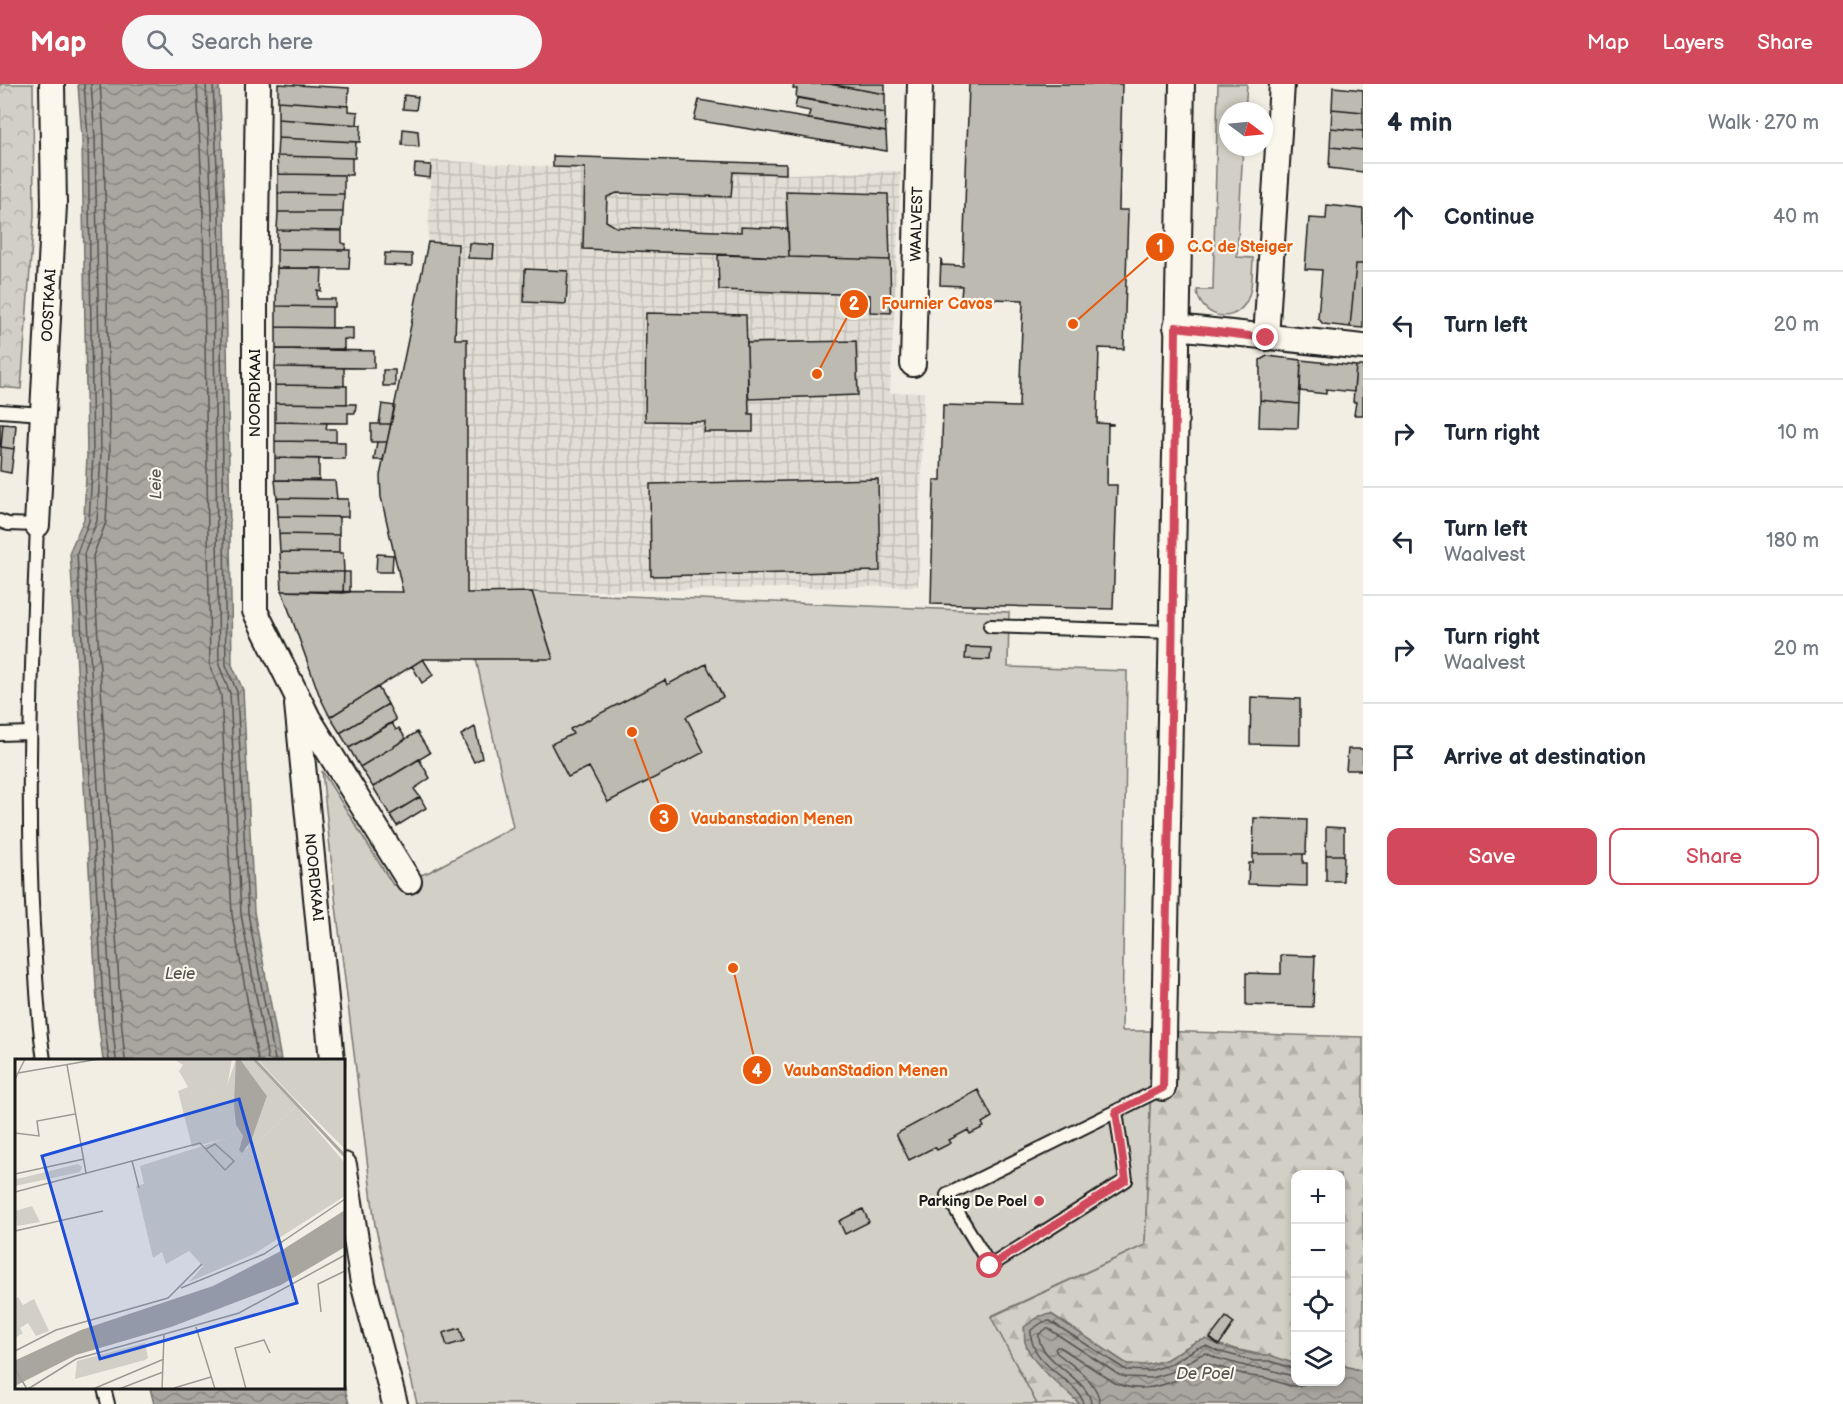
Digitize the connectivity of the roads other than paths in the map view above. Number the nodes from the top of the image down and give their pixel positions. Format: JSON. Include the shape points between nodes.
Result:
{"nodes":[{"id":1,"x":52,"y":84,"type":"edge"},
{"id":2,"x":258,"y":84,"type":"edge"},
{"id":3,"x":920,"y":84,"type":"edge"},
{"id":4,"x":1182,"y":84,"type":"edge"},
{"id":5,"x":1282,"y":84,"type":"edge"},
{"id":6,"x":1176,"y":327,"type":"junction"},
{"id":7,"x":1266,"y":338,"type":"junction"},
{"id":8,"x":1363,"y":346,"type":"edge"},
{"id":9,"x":913,"y":364,"type":"dead end"},
{"id":10,"x":0,"y":411,"type":"edge"},
{"id":11,"x":43,"y":414,"type":"junction"},
{"id":12,"x":0,"y":521,"type":"edge"},
{"id":13,"x":37,"y":525,"type":"junction"},
{"id":14,"x":990,"y":626,"type":"dead end"},
{"id":15,"x":1172,"y":632,"type":"junction"},
{"id":16,"x":296,"y":692,"type":"junction"},
{"id":17,"x":30,"y":733,"type":"junction"},
{"id":18,"x":0,"y":734,"type":"edge"},
{"id":19,"x":409,"y":881,"type":"dead end"},
{"id":20,"x":44,"y":1059,"type":"edge"},
{"id":21,"x":332,"y":1059,"type":"edge"},
{"id":22,"x":1163,"y":1088,"type":"joint"},
{"id":23,"x":1116,"y":1112,"type":"junction"},
{"id":24,"x":345,"y":1171,"type":"edge"},
{"id":25,"x":104,"y":1389,"type":"edge"},
{"id":26,"x":108,"y":1404,"type":"edge"},
{"id":27,"x":396,"y":1404,"type":"edge"}],
"edges":[{"from":1,"to":11,"type":"street","name":"OOSTKAAI","via":[[54,205]]},
{"from":2,"to":16,"type":"street","name":"NOORDKAAI","via":[[255,610]]},
{"from":3,"to":9,"type":"street","name":"WAALVEST"},
{"from":4,"to":6,"type":"street"},
{"from":5,"to":7,"type":"street"},
{"from":6,"to":7,"type":"street"},
{"from":6,"to":15,"type":"street"},
{"from":7,"to":8,"type":"street"},
{"from":10,"to":11,"type":"lane"},
{"from":11,"to":13,"type":"street","name":"OOSTKAAI"},
{"from":12,"to":13,"type":"lane"},
{"from":13,"to":17,"type":"lane"},
{"from":14,"to":15,"type":"lane"},
{"from":15,"to":22,"type":"street"},
{"from":16,"to":19,"type":"street","name":"NOORDKAAI","via":[[308,718]]},
{"from":16,"to":21,"type":"street","name":"NOORDKAAI"},
{"from":17,"to":18,"type":"lane"},
{"from":17,"to":20,"type":"lane","via":[[31,876]]},
{"from":22,"to":23,"type":"lane"},
{"from":23,"to":23,"type":"lane","via":[[947,1195],[990,1266],[1126,1180]]},
{"from":24,"to":27,"type":"street","via":[[363,1283]]},
{"from":25,"to":26,"type":"lane"}]}
